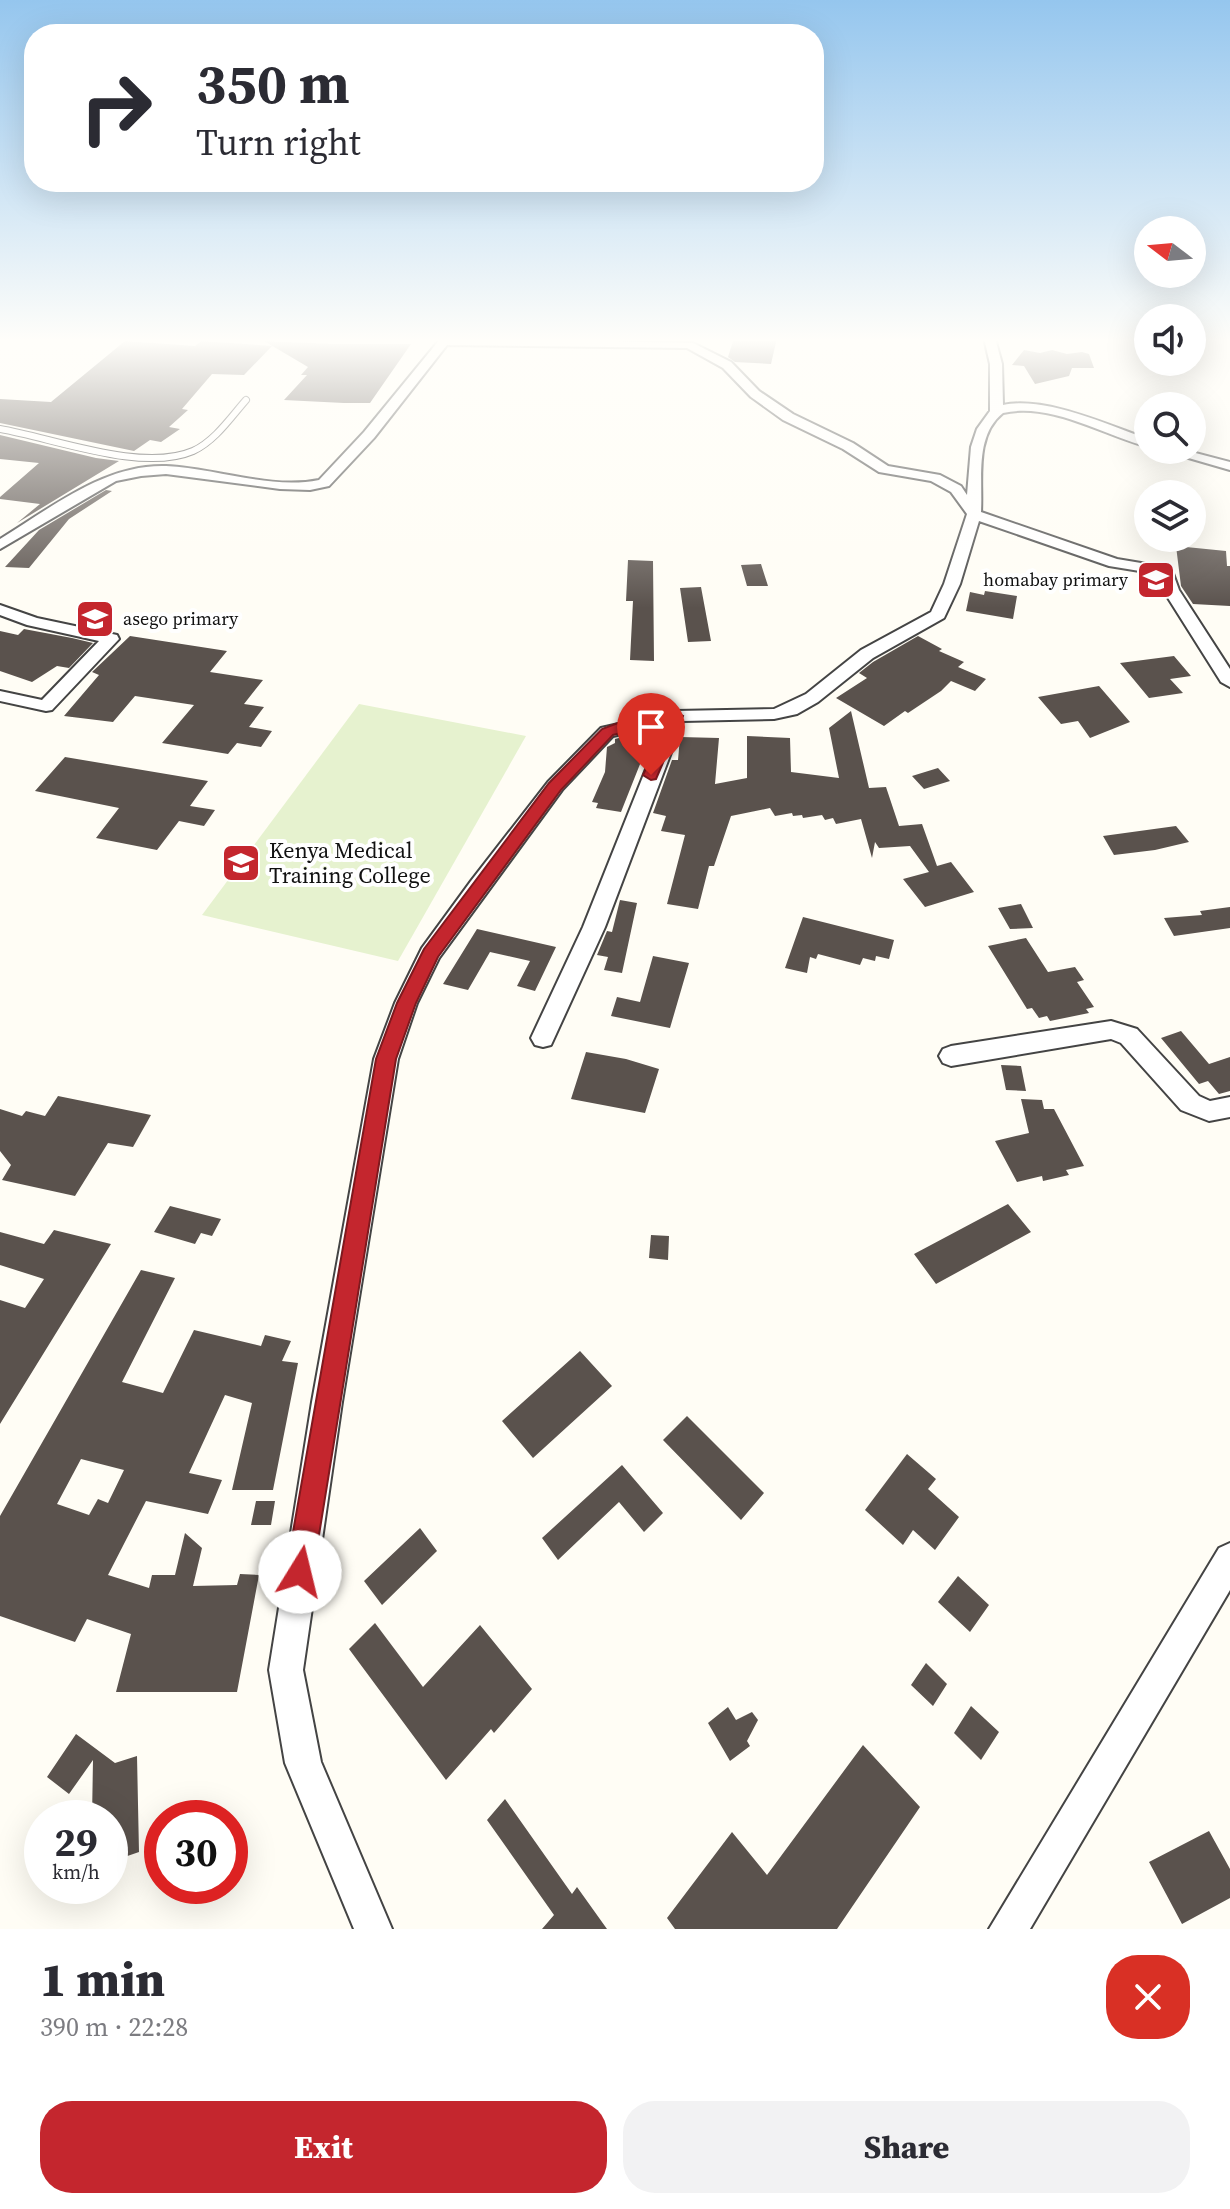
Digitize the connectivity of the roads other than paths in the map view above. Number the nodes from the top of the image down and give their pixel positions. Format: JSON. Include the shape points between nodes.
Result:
{"nodes":[{"id":1,"x":219,"y":428,"type":"edge"},
{"id":2,"x":375,"y":428,"type":"edge"},
{"id":3,"x":811,"y":428,"type":"edge"},
{"id":4,"x":985,"y":428,"type":"edge"},
{"id":5,"x":1099,"y":428,"type":"edge"},
{"id":6,"x":0,"y":429,"type":"edge"},
{"id":7,"x":1134,"y":439,"type":"edge"},
{"id":8,"x":1206,"y":460,"type":"edge"},
{"id":9,"x":1230,"y":466,"type":"edge"},
{"id":10,"x":974,"y":514,"type":"junction"},
{"id":11,"x":0,"y":545,"type":"edge"},
{"id":12,"x":0,"y":610,"type":"edge"},
{"id":13,"x":1230,"y":682,"type":"edge"},
{"id":14,"x":0,"y":696,"type":"edge"},
{"id":15,"x":676,"y":716,"type":"junction"},
{"id":16,"x":543,"y":1038,"type":"dead end"},
{"id":17,"x":951,"y":1056,"type":"dead end"},
{"id":18,"x":1230,"y":1107,"type":"edge"},
{"id":19,"x":1230,"y":1559,"type":"edge"},
{"id":20,"x":373,"y":1929,"type":"edge"},
{"id":21,"x":1008,"y":1929,"type":"edge"}],
"edges":[{"from":1,"to":6,"type":"lane","via":[[202,446],[160,459]]},
{"from":2,"to":11,"type":"street","via":[[324,483],[280,485],[166,470],[141,472],[112,478]]},
{"from":3,"to":10,"type":"street","via":[[884,469],[935,478],[956,489]]},
{"from":4,"to":10,"type":"street","via":[[976,450]]},
{"from":5,"to":7,"type":"street"},
{"from":8,"to":9,"type":"street"},
{"from":10,"to":13,"type":"street","via":[[1114,563],[1166,571],[1171,590]]},
{"from":10,"to":15,"type":"street","via":[[952,584],[938,615],[925,625],[867,654],[791,710]]},
{"from":12,"to":14,"type":"street","via":[[111,639],[46,706]]},
{"from":15,"to":16,"type":"street","via":[[594,927]]},
{"from":15,"to":20,"type":"street","via":[[607,732],[555,786],[430,954],[386,1059],[286,1670],[303,1763]]},
{"from":17,"to":18,"type":"street","via":[[1111,1030],[1129,1036],[1190,1103],[1209,1111]]},
{"from":19,"to":21,"type":"street"}]}
